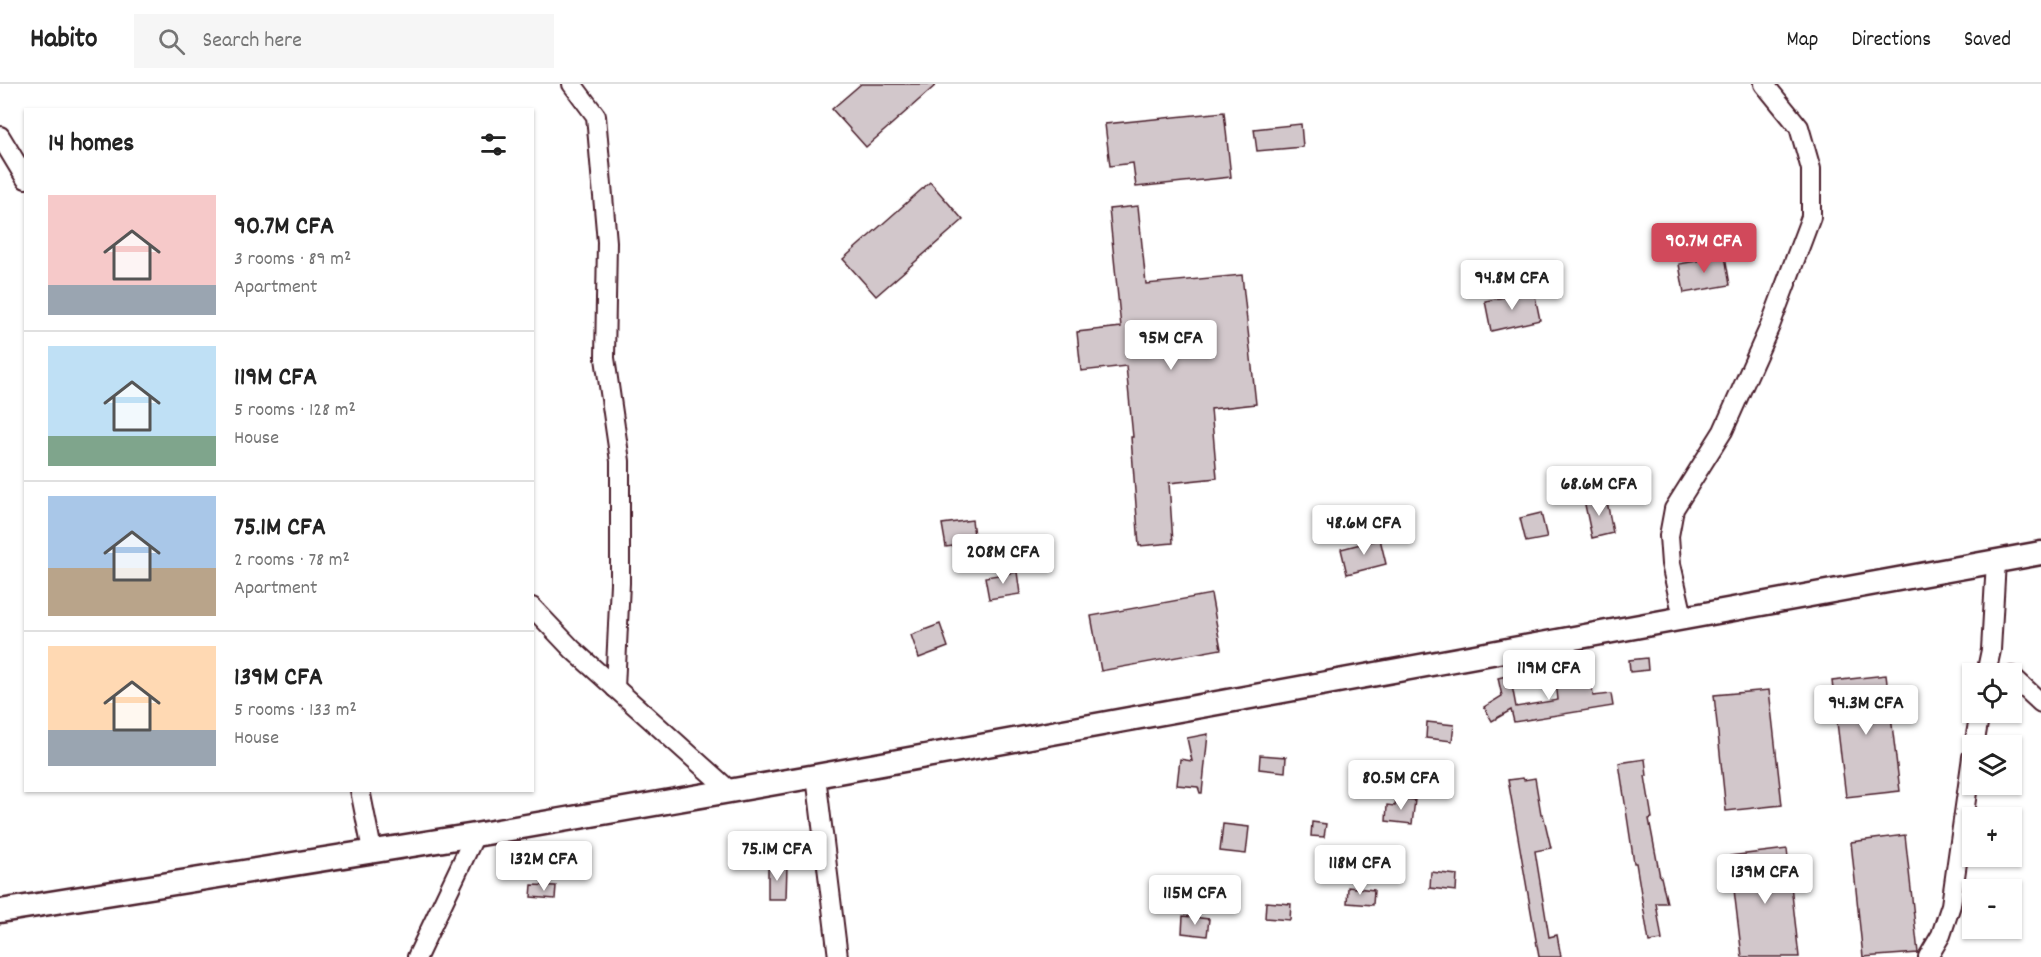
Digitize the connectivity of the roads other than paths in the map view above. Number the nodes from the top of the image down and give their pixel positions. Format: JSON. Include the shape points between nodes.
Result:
{"nodes":[{"id":1,"x":572,"y":84,"type":"edge"},
{"id":2,"x":1764,"y":84,"type":"edge"},
{"id":3,"x":0,"y":136,"type":"edge"},
{"id":4,"x":24,"y":176,"type":"edge"},
{"id":5,"x":2041,"y":553,"type":"edge"},
{"id":6,"x":1996,"y":561,"type":"junction"},
{"id":7,"x":534,"y":609,"type":"edge"},
{"id":8,"x":1683,"y":617,"type":"junction"},
{"id":9,"x":1991,"y":650,"type":"junction"},
{"id":10,"x":1988,"y":663,"type":"edge"},
{"id":11,"x":2001,"y":663,"type":"edge"},
{"id":12,"x":2022,"y":686,"type":"edge"},
{"id":13,"x":615,"y":688,"type":"junction"},
{"id":14,"x":2041,"y":703,"type":"edge"},
{"id":15,"x":816,"y":776,"type":"junction"},
{"id":16,"x":729,"y":790,"type":"junction"},
{"id":17,"x":360,"y":792,"type":"edge"},
{"id":18,"x":1967,"y":795,"type":"edge"},
{"id":19,"x":475,"y":835,"type":"junction"},
{"id":20,"x":372,"y":850,"type":"junction"},
{"id":21,"x":0,"y":911,"type":"edge"},
{"id":22,"x":417,"y":957,"type":"edge"},
{"id":23,"x":838,"y":957,"type":"edge"},
{"id":24,"x":1928,"y":957,"type":"edge"}],
"edges":[{"from":1,"to":13,"type":"street","via":[[596,116],[607,242],[605,358],[620,461]]},
{"from":2,"to":8,"type":"street","via":[[1799,127],[1811,169],[1810,217],[1770,326],[1723,431],[1674,509],[1669,536],[1671,564]]},
{"from":3,"to":4,"type":"street"},
{"from":5,"to":6,"type":"main road"},
{"from":6,"to":8,"type":"main road"},
{"from":6,"to":9,"type":"street"},
{"from":7,"to":13,"type":"street"},
{"from":8,"to":15,"type":"main road"},
{"from":9,"to":10,"type":"street"},
{"from":9,"to":11,"type":"street"},
{"from":12,"to":14,"type":"street"},
{"from":13,"to":16,"type":"street"},
{"from":15,"to":16,"type":"main road"},
{"from":15,"to":23,"type":"street"},
{"from":16,"to":19,"type":"main road"},
{"from":17,"to":20,"type":"street"},
{"from":18,"to":24,"type":"street","via":[[1951,906]]},
{"from":19,"to":20,"type":"main road"},
{"from":19,"to":22,"type":"street"},
{"from":20,"to":21,"type":"main road"}]}
